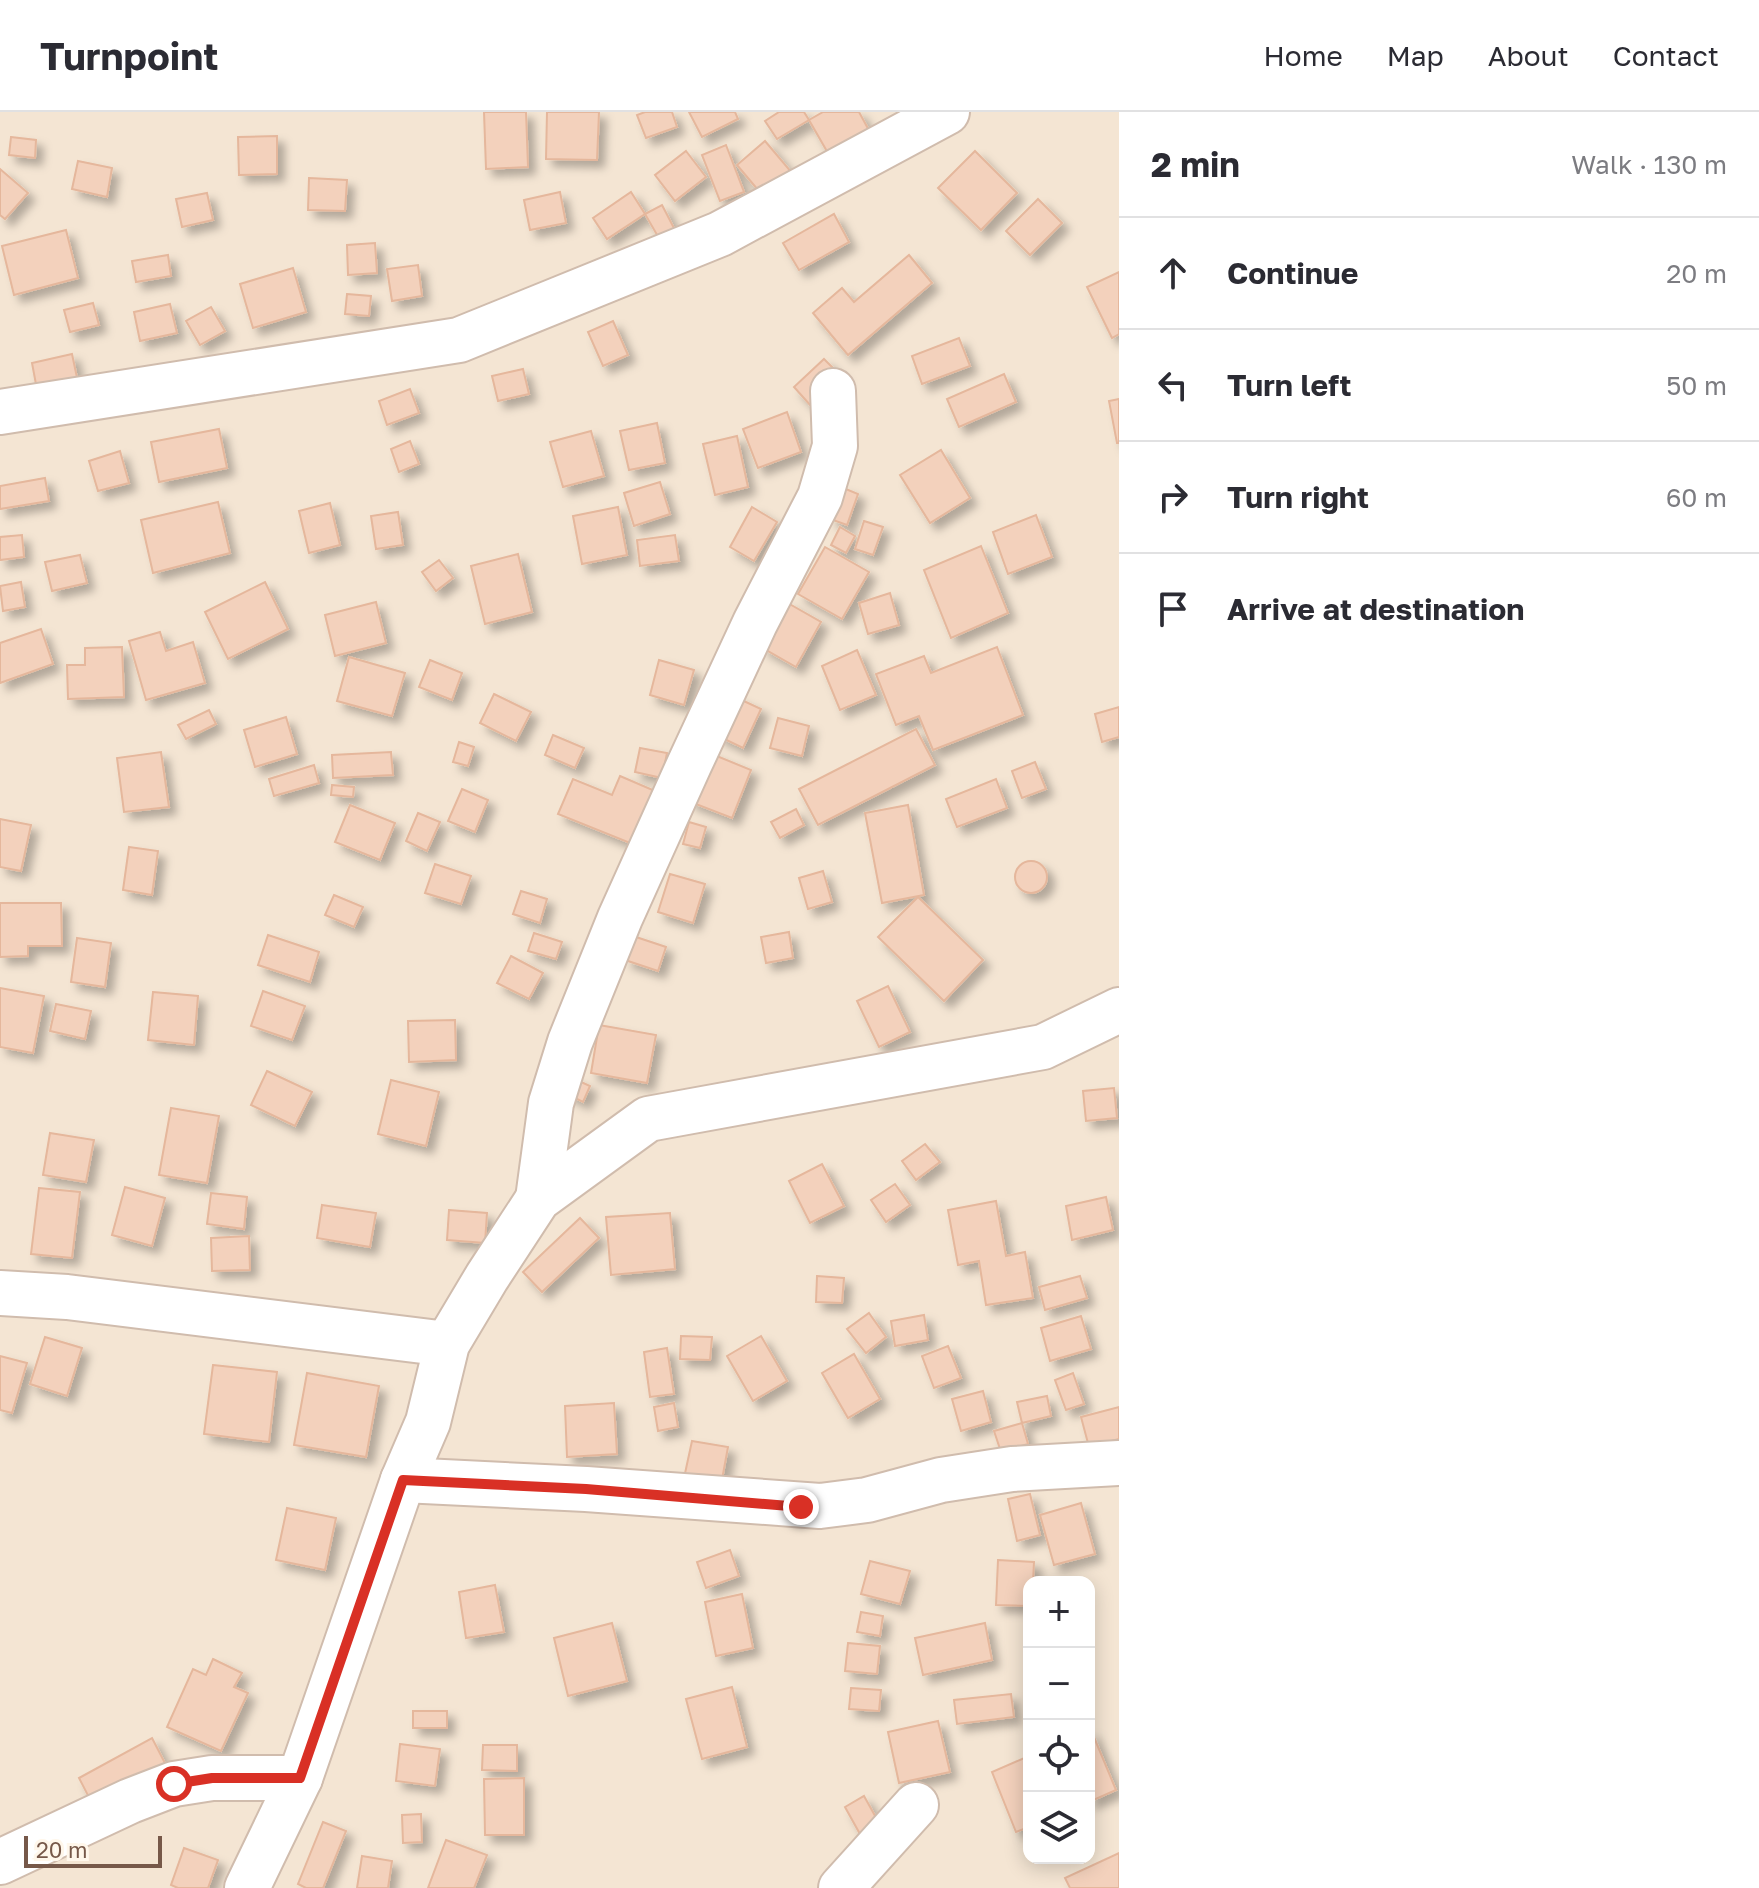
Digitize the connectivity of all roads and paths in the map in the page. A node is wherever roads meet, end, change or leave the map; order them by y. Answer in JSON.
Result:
{"nodes":[{"id":1,"x":947,"y":112,"type":"edge"},
{"id":2,"x":833,"y":391,"type":"dead end"},
{"id":3,"x":0,"y":412,"type":"edge"},
{"id":4,"x":1119,"y":1010,"type":"edge"},
{"id":5,"x":538,"y":1199,"type":"junction"},
{"id":6,"x":0,"y":1293,"type":"edge"},
{"id":7,"x":447,"y":1344,"type":"junction"},
{"id":8,"x":1119,"y":1463,"type":"edge"},
{"id":9,"x":403,"y":1480,"type":"junction"},
{"id":10,"x":300,"y":1778,"type":"junction"},
{"id":11,"x":916,"y":1805,"type":"dead end"},
{"id":12,"x":0,"y":1862,"type":"edge"},
{"id":13,"x":247,"y":1888,"type":"edge"},
{"id":14,"x":841,"y":1888,"type":"edge"}],
"edges":[{"from":1,"to":3,"type":"street"},
{"from":2,"to":5,"type":"street"},
{"from":4,"to":5,"type":"street"},
{"from":5,"to":7,"type":"street"},
{"from":6,"to":7,"type":"street"},
{"from":7,"to":9,"type":"street"},
{"from":8,"to":9,"type":"street"},
{"from":9,"to":10,"type":"street"},
{"from":10,"to":12,"type":"street"},
{"from":10,"to":13,"type":"street"},
{"from":11,"to":14,"type":"street"}]}
